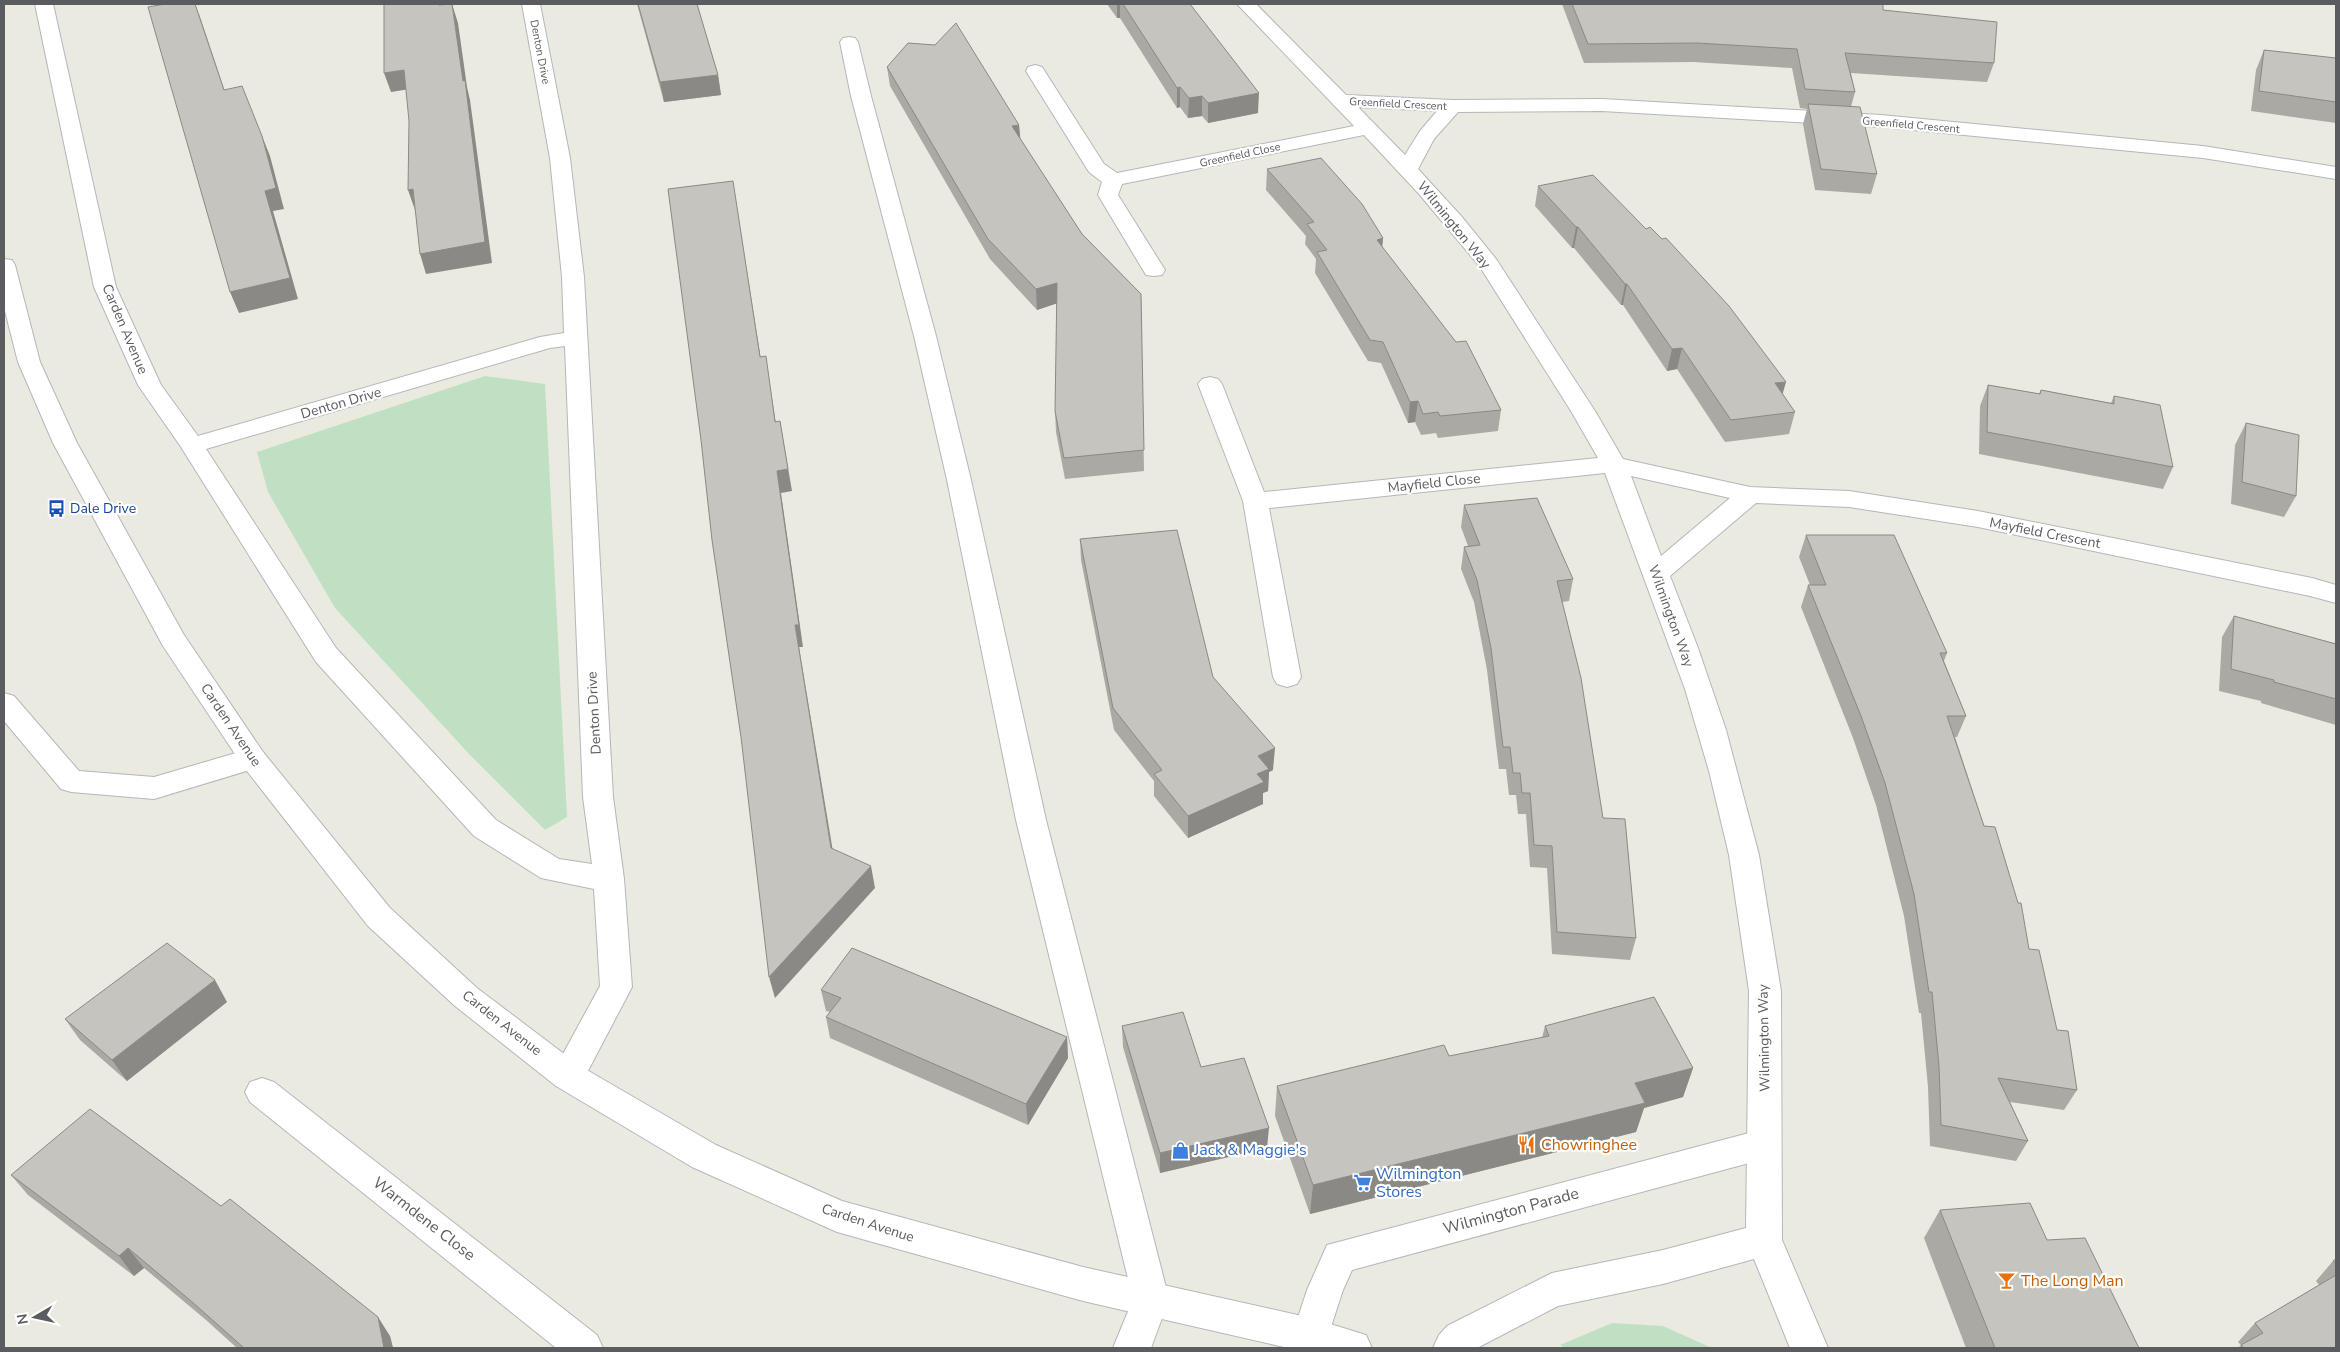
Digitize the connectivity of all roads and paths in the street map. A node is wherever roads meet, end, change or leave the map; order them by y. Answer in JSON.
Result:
{"nodes":[{"id":1,"x":44,"y":4,"type":"edge"},
{"id":2,"x":531,"y":4,"type":"edge"},
{"id":3,"x":1246,"y":4,"type":"edge"},
{"id":4,"x":849,"y":42,"type":"dead end"},
{"id":5,"x":1035,"y":72,"type":"dead end"},
{"id":6,"x":1343,"y":101,"type":"junction"},
{"id":7,"x":1453,"y":106,"type":"junction"},
{"id":8,"x":1367,"y":129,"type":"junction"},
{"id":9,"x":1408,"y":169,"type":"junction"},
{"id":10,"x":2336,"y":173,"type":"edge"},
{"id":11,"x":1113,"y":180,"type":"junction"},
{"id":12,"x":4,"y":265,"type":"edge"},
{"id":13,"x":1154,"y":270,"type":"dead end"},
{"id":14,"x":576,"y":338,"type":"junction"},
{"id":15,"x":1210,"y":384,"type":"dead end"},
{"id":16,"x":192,"y":445,"type":"junction"},
{"id":17,"x":1614,"y":464,"type":"junction"},
{"id":18,"x":1750,"y":495,"type":"junction"},
{"id":19,"x":1255,"y":501,"type":"junction"},
{"id":20,"x":1656,"y":574,"type":"junction"},
{"id":21,"x":2336,"y":594,"type":"edge"},
{"id":22,"x":1287,"y":677,"type":"dead end"},
{"id":23,"x":4,"y":703,"type":"edge"},
{"id":24,"x":253,"y":759,"type":"junction"},
{"id":25,"x":609,"y":879,"type":"junction"},
{"id":26,"x":568,"y":1076,"type":"junction"},
{"id":27,"x":262,"y":1092,"type":"dead end"},
{"id":28,"x":1764,"y":1144,"type":"junction"},
{"id":29,"x":1764,"y":1240,"type":"junction"},
{"id":30,"x":1151,"y":1299,"type":"junction"},
{"id":31,"x":1311,"y":1336,"type":"junction"},
{"id":32,"x":584,"y":1348,"type":"edge"},
{"id":33,"x":1132,"y":1348,"type":"edge"},
{"id":34,"x":1353,"y":1348,"type":"edge"},
{"id":35,"x":1452,"y":1348,"type":"edge"},
{"id":36,"x":1809,"y":1348,"type":"edge"}],
"edges":[{"from":1,"to":16,"type":"street","name":"Carden Avenue"},
{"from":2,"to":14,"type":"street","name":"Denton Drive"},
{"from":3,"to":6,"type":"street","name":"Wilmington Way"},
{"from":4,"to":30,"type":"street"},
{"from":5,"to":11,"type":"street"},
{"from":6,"to":7,"type":"street","name":"Greenfield Crescent"},
{"from":6,"to":8,"type":"street","name":"Wilmington Way"},
{"from":7,"to":9,"type":"street","name":"Greenfield Crescent"},
{"from":7,"to":10,"type":"street","name":"Greenfield Crescent"},
{"from":8,"to":9,"type":"street","name":"Wilmington Way"},
{"from":8,"to":11,"type":"street","name":"Greenfield Close"},
{"from":9,"to":17,"type":"street","name":"Wilmington Way"},
{"from":11,"to":13,"type":"street"},
{"from":12,"to":24,"type":"street","name":"Carden Avenue"},
{"from":14,"to":16,"type":"street","name":"Denton Drive"},
{"from":14,"to":25,"type":"street","name":"Denton Drive"},
{"from":15,"to":19,"type":"street"},
{"from":16,"to":25,"type":"street","name":"Carden Avenue"},
{"from":17,"to":18,"type":"street","name":"Mayfield Crescent"},
{"from":17,"to":19,"type":"street","name":"Mayfield Close"},
{"from":17,"to":20,"type":"street","name":"Wilmington Way"},
{"from":18,"to":20,"type":"street"},
{"from":18,"to":21,"type":"street","name":"Mayfield Crescent"},
{"from":19,"to":22,"type":"street"},
{"from":20,"to":28,"type":"street","name":"Wilmington Way"},
{"from":23,"to":24,"type":"street"},
{"from":24,"to":26,"type":"street","name":"Carden Avenue"},
{"from":25,"to":26,"type":"street","name":"Denton Drive"},
{"from":26,"to":30,"type":"street","name":"Carden Avenue"},
{"from":27,"to":32,"type":"street","name":"Warmdene Close"},
{"from":28,"to":29,"type":"street","name":"Wilmington Way"},
{"from":28,"to":31,"type":"street","name":"Wilmington Parade"},
{"from":29,"to":35,"type":"street"},
{"from":29,"to":36,"type":"street","name":"Wilmington Way"},
{"from":30,"to":31,"type":"street","name":"Carden Avenue"},
{"from":30,"to":33,"type":"street"},
{"from":31,"to":34,"type":"street","name":"Carden Avenue"}]}
